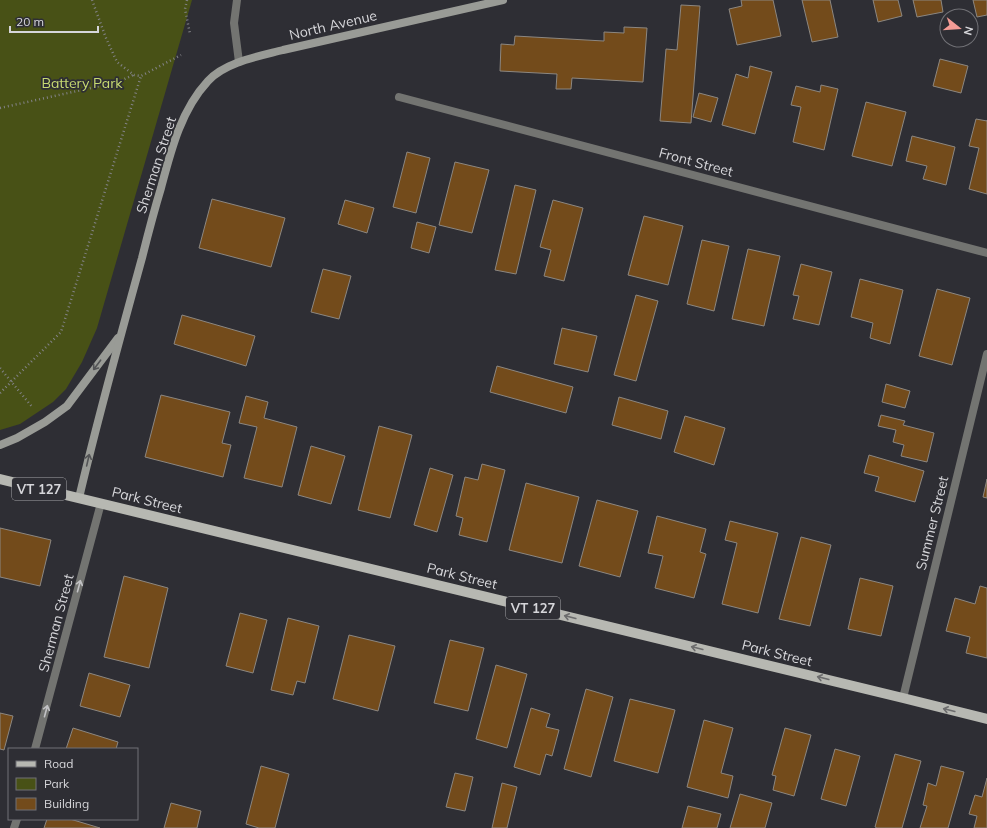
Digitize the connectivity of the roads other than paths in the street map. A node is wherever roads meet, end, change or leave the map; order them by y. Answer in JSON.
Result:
{"nodes":[{"id":1,"x":237,"y":0,"type":"edge"},
{"id":2,"x":503,"y":0,"type":"edge"},
{"id":3,"x":239,"y":62,"type":"junction"},
{"id":4,"x":399,"y":97,"type":"dead end"},
{"id":5,"x":987,"y":253,"type":"edge"},
{"id":6,"x":121,"y":334,"type":"junction"},
{"id":7,"x":987,"y":354,"type":"edge"},
{"id":8,"x":0,"y":444,"type":"edge"},
{"id":9,"x":0,"y":479,"type":"edge"},
{"id":10,"x":79,"y":498,"type":"junction"},
{"id":11,"x":101,"y":503,"type":"junction"},
{"id":12,"x":902,"y":698,"type":"junction"},
{"id":13,"x":987,"y":719,"type":"edge"},
{"id":14,"x":35,"y":748,"type":"edge"}],
"edges":[{"from":1,"to":3,"type":"street"},
{"from":2,"to":3,"type":"main road","name":"North Avenue"},
{"from":3,"to":6,"type":"main road","name":"Sherman Street"},
{"from":4,"to":5,"type":"street","name":"Front Street"},
{"from":6,"to":8,"type":"main road","name":"Sherman Street","one_way":true},
{"from":10,"to":6,"type":"main road","name":"Sherman Street","one_way":true},
{"from":7,"to":12,"type":"street","name":"Summer Street"},
{"from":9,"to":10,"type":"main road","name":"Park Street","number":"VT 127"},
{"from":10,"to":11,"type":"main road","name":"Park Street","number":"VT 127"},
{"from":12,"to":11,"type":"main road","name":"Park Street","number":"VT 127","one_way":true},
{"from":14,"to":11,"type":"street","name":"Sherman Street","one_way":true},
{"from":13,"to":12,"type":"main road","name":"Park Street","number":"VT 127","one_way":true}]}
